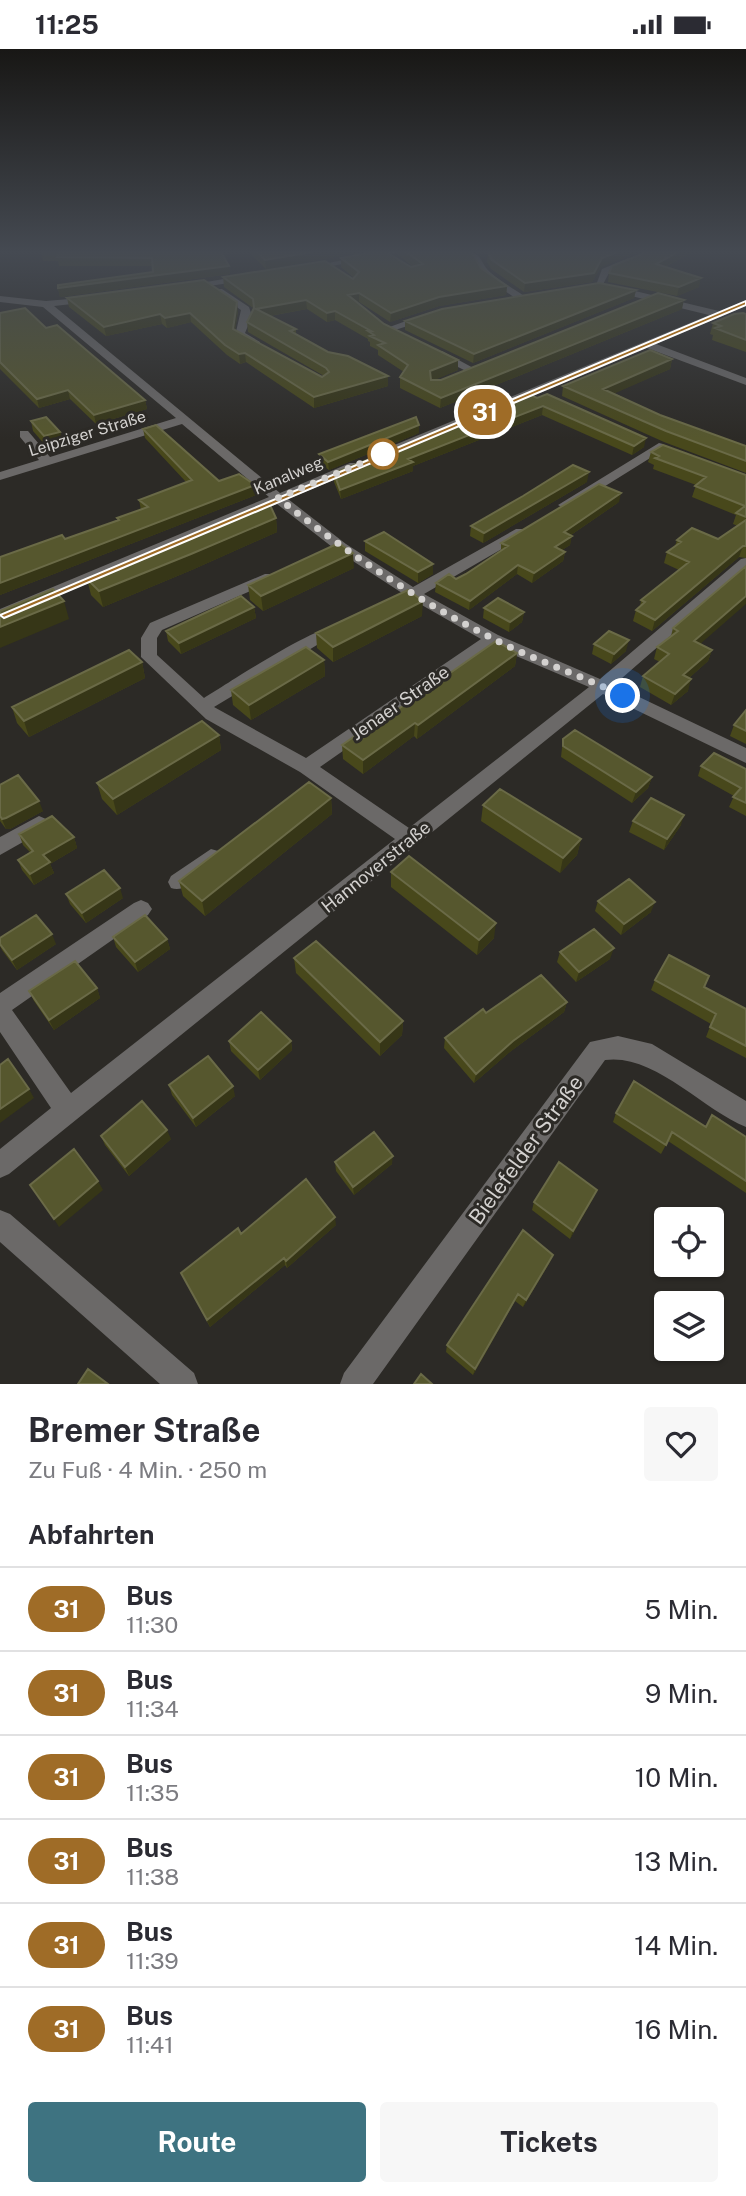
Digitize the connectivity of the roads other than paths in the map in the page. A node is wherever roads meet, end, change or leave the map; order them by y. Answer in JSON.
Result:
{"nodes":[{"id":1,"x":58,"y":314,"type":"edge"},
{"id":2,"x":247,"y":314,"type":"edge"},
{"id":3,"x":432,"y":314,"type":"edge"},
{"id":4,"x":719,"y":314,"type":"edge"},
{"id":5,"x":378,"y":322,"type":"edge"},
{"id":6,"x":389,"y":329,"type":"junction"},
{"id":7,"x":401,"y":335,"type":"edge"},
{"id":8,"x":645,"y":344,"type":"junction"},
{"id":9,"x":425,"y":347,"type":"edge"},
{"id":10,"x":265,"y":349,"type":"edge"},
{"id":11,"x":484,"y":366,"type":"edge"},
{"id":12,"x":472,"y":370,"type":"junction"},
{"id":13,"x":460,"y":376,"type":"edge"},
{"id":14,"x":746,"y":382,"type":"edge"},
{"id":15,"x":536,"y":391,"type":"junction"},
{"id":16,"x":552,"y":398,"type":"edge"},
{"id":17,"x":183,"y":420,"type":"junction"},
{"id":18,"x":24,"y":434,"type":"dead end"},
{"id":19,"x":659,"y":447,"type":"edge"},
{"id":20,"x":48,"y":462,"type":"junction"},
{"id":21,"x":0,"y":476,"type":"edge"},
{"id":22,"x":278,"y":498,"type":"junction"},
{"id":23,"x":556,"y":510,"type":"edge"},
{"id":24,"x":533,"y":525,"type":"edge"},
{"id":25,"x":746,"y":562,"type":"edge"},
{"id":26,"x":290,"y":569,"type":"edge"},
{"id":27,"x":413,"y":594,"type":"junction"},
{"id":28,"x":390,"y":605,"type":"edge"},
{"id":29,"x":0,"y":615,"type":"edge"},
{"id":30,"x":356,"y":620,"type":"edge"},
{"id":31,"x":492,"y":639,"type":"junction"},
{"id":32,"x":148,"y":641,"type":"junction"},
{"id":33,"x":130,"y":653,"type":"edge"},
{"id":34,"x":602,"y":685,"type":"junction"},
{"id":35,"x":205,"y":715,"type":"junction"},
{"id":36,"x":746,"y":756,"type":"edge"},
{"id":37,"x":313,"y":771,"type":"junction"},
{"id":38,"x":298,"y":792,"type":"edge"},
{"id":39,"x":50,"y":818,"type":"edge"},
{"id":40,"x":411,"y":840,"type":"junction"},
{"id":41,"x":0,"y":847,"type":"edge"},
{"id":42,"x":222,"y":849,"type":"edge"},
{"id":43,"x":178,"y":882,"type":"edge"},
{"id":44,"x":141,"y":909,"type":"dead end"},
{"id":45,"x":0,"y":1006,"type":"edge"},
{"id":46,"x":0,"y":1013,"type":"edge"},
{"id":47,"x":68,"y":1111,"type":"junction"},
{"id":48,"x":746,"y":1115,"type":"edge"},
{"id":49,"x":0,"y":1165,"type":"edge"},
{"id":50,"x":0,"y":1224,"type":"edge"},
{"id":51,"x":183,"y":1384,"type":"edge"},
{"id":52,"x":355,"y":1384,"type":"edge"}],
"edges":[{"from":1,"to":17,"type":"street"},
{"from":2,"to":10,"type":"street"},
{"from":3,"to":6,"type":"street"},
{"from":4,"to":8,"type":"street","name":"Kanalweg"},
{"from":5,"to":6,"type":"street"},
{"from":6,"to":7,"type":"street"},
{"from":8,"to":14,"type":"street"},
{"from":8,"to":15,"type":"street","name":"Kanalweg"},
{"from":9,"to":12,"type":"street"},
{"from":11,"to":12,"type":"street"},
{"from":12,"to":13,"type":"street"},
{"from":15,"to":16,"type":"street"},
{"from":15,"to":22,"type":"street","name":"Kanalweg"},
{"from":17,"to":20,"type":"street","name":"Leipziger Straße"},
{"from":17,"to":22,"type":"street"},
{"from":18,"to":20,"type":"street"},
{"from":19,"to":23,"type":"street"},
{"from":20,"to":21,"type":"street","name":"Leipziger Straße"},
{"from":22,"to":27,"type":"street"},
{"from":22,"to":29,"type":"street","name":"Kanalweg"},
{"from":24,"to":27,"type":"street"},
{"from":25,"to":34,"type":"street","name":"Hannoverstraße"},
{"from":26,"to":32,"type":"street"},
{"from":27,"to":28,"type":"street"},
{"from":27,"to":31,"type":"street"},
{"from":30,"to":35,"type":"street"},
{"from":31,"to":34,"type":"street"},
{"from":31,"to":37,"type":"street","name":"Jenaer Straße"},
{"from":32,"to":33,"type":"street"},
{"from":32,"to":35,"type":"street"},
{"from":34,"to":36,"type":"street"},
{"from":34,"to":40,"type":"street","name":"Hannoverstraße"},
{"from":35,"to":37,"type":"street"},
{"from":37,"to":38,"type":"street","name":"Jenaer Straße"},
{"from":37,"to":40,"type":"street"},
{"from":39,"to":41,"type":"street"},
{"from":40,"to":47,"type":"street","name":"Hannoverstraße"},
{"from":42,"to":43,"type":"street"},
{"from":44,"to":45,"type":"street"},
{"from":46,"to":47,"type":"street"},
{"from":47,"to":49,"type":"street","name":"Hannoverstraße"},
{"from":48,"to":52,"type":"street","name":"Bielefelder Straße"},
{"from":50,"to":51,"type":"street"}]}
